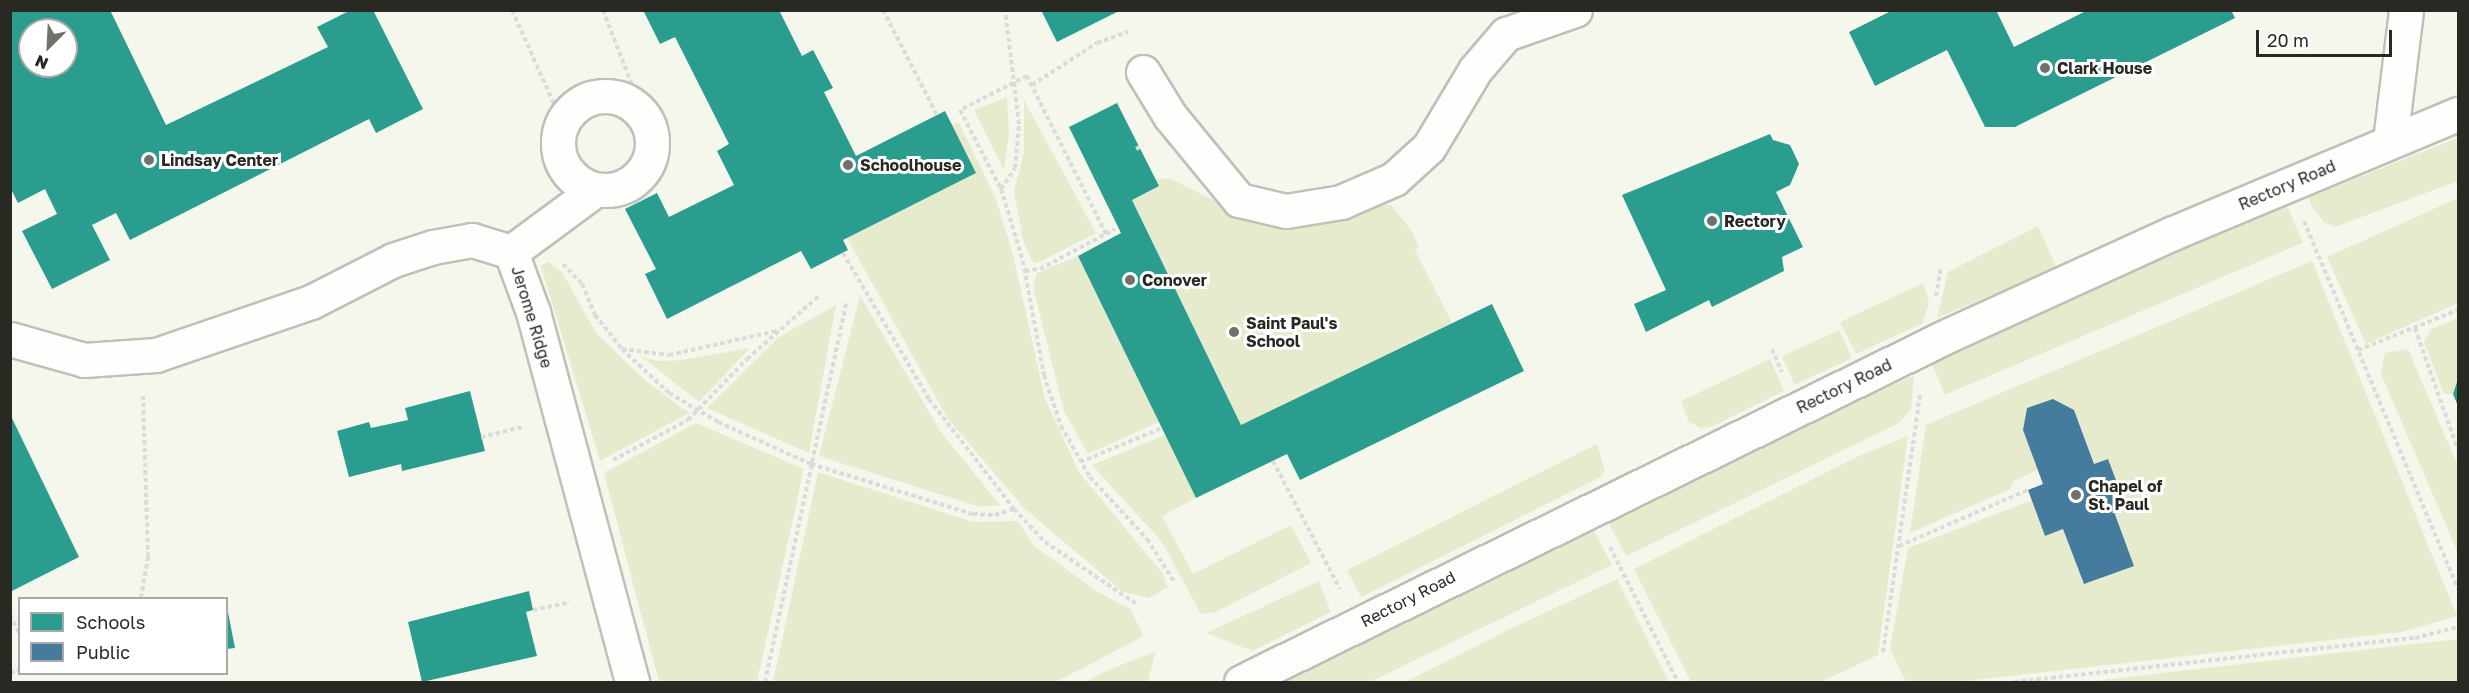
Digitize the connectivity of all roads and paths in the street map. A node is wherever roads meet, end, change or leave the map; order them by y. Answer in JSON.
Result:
{"nodes":[{"id":1,"x":512,"y":10,"type":"edge"},
{"id":2,"x":603,"y":10,"type":"edge"},
{"id":3,"x":883,"y":10,"type":"edge"},
{"id":4,"x":1005,"y":10,"type":"edge"},
{"id":5,"x":1575,"y":10,"type":"edge"},
{"id":6,"x":2406,"y":10,"type":"edge"},
{"id":7,"x":1143,"y":72,"type":"dead end"},
{"id":8,"x":1016,"y":81,"type":"junction"},
{"id":9,"x":2458,"y":114,"type":"edge"},
{"id":10,"x":937,"y":115,"type":"dead end"},
{"id":11,"x":644,"y":116,"type":"junction"},
{"id":12,"x":562,"y":122,"type":"junction"},
{"id":13,"x":2390,"y":141,"type":"junction"},
{"id":14,"x":2286,"y":185,"type":"junction"},
{"id":15,"x":1001,"y":189,"type":"junction"},
{"id":16,"x":595,"y":190,"type":"junction"},
{"id":17,"x":1115,"y":229,"type":"dead end"},
{"id":18,"x":1106,"y":234,"type":"junction"},
{"id":19,"x":524,"y":243,"type":"junction"},
{"id":20,"x":843,"y":253,"type":"dead end"},
{"id":21,"x":1941,"y":267,"type":"dead end"},
{"id":22,"x":1025,"y":271,"type":"junction"},
{"id":23,"x":820,"y":295,"type":"dead end"},
{"id":24,"x":847,"y":300,"type":"dead end"},
{"id":25,"x":2458,"y":310,"type":"edge"},
{"id":26,"x":2415,"y":328,"type":"junction"},
{"id":27,"x":780,"y":330,"type":"junction"},
{"id":28,"x":10,"y":339,"type":"edge"},
{"id":29,"x":1926,"y":347,"type":"junction"},
{"id":30,"x":622,"y":349,"type":"junction"},
{"id":31,"x":2358,"y":350,"type":"junction"},
{"id":32,"x":140,"y":356,"type":"junction"},
{"id":33,"x":698,"y":410,"type":"junction"},
{"id":34,"x":1162,"y":428,"type":"dead end"},
{"id":35,"x":2458,"y":450,"type":"edge"},
{"id":36,"x":1273,"y":461,"type":"dead end"},
{"id":37,"x":1080,"y":462,"type":"junction"},
{"id":38,"x":811,"y":464,"type":"junction"},
{"id":39,"x":577,"y":477,"type":"junction"},
{"id":40,"x":2028,"y":490,"type":"dead end"},
{"id":41,"x":1592,"y":508,"type":"junction"},
{"id":42,"x":1014,"y":509,"type":"junction"},
{"id":43,"x":1898,"y":546,"type":"junction"},
{"id":44,"x":1174,"y":583,"type":"dead end"},
{"id":45,"x":2458,"y":589,"type":"edge"},
{"id":46,"x":141,"y":597,"type":"edge"},
{"id":47,"x":1138,"y":605,"type":"dead end"},
{"id":48,"x":10,"y":615,"type":"edge"},
{"id":49,"x":1358,"y":624,"type":"junction"},
{"id":50,"x":2458,"y":627,"type":"edge"},
{"id":51,"x":18,"y":631,"type":"edge"},
{"id":52,"x":1883,"y":652,"type":"dead end"},
{"id":53,"x":632,"y":682,"type":"edge"},
{"id":54,"x":765,"y":682,"type":"edge"},
{"id":55,"x":1241,"y":682,"type":"edge"},
{"id":56,"x":1678,"y":682,"type":"edge"},
{"id":57,"x":2014,"y":682,"type":"edge"}],
"edges":[{"from":1,"to":12,"type":"path"},
{"from":2,"to":11,"type":"path"},
{"from":3,"to":10,"type":"path"},
{"from":4,"to":8,"type":"path"},
{"from":5,"to":7,"type":"street"},
{"from":6,"to":13,"type":"street"},
{"from":8,"to":15,"type":"path"},
{"from":8,"to":15,"type":"path"},
{"from":8,"to":18,"type":"path"},
{"from":9,"to":13,"type":"street","name":"Rectory Road"},
{"from":11,"to":12,"type":"street"},
{"from":11,"to":16,"type":"street"},
{"from":12,"to":16,"type":"street"},
{"from":13,"to":14,"type":"street","name":"Rectory Road"},
{"from":14,"to":29,"type":"street","name":"Rectory Road"},
{"from":14,"to":31,"type":"path"},
{"from":15,"to":22,"type":"path"},
{"from":16,"to":19,"type":"street"},
{"from":17,"to":18,"type":"path"},
{"from":18,"to":22,"type":"path"},
{"from":19,"to":30,"type":"path"},
{"from":19,"to":32,"type":"street","name":"Jerome Ridge"},
{"from":19,"to":39,"type":"street","name":"Jerome Ridge"},
{"from":20,"to":42,"type":"path"},
{"from":21,"to":29,"type":"path"},
{"from":22,"to":37,"type":"path"},
{"from":23,"to":27,"type":"path"},
{"from":24,"to":38,"type":"path"},
{"from":25,"to":26,"type":"path"},
{"from":26,"to":31,"type":"path"},
{"from":26,"to":35,"type":"path"},
{"from":27,"to":30,"type":"path"},
{"from":27,"to":33,"type":"path"},
{"from":28,"to":32,"type":"street","name":"Jerome Ridge"},
{"from":29,"to":41,"type":"street","name":"Rectory Road"},
{"from":29,"to":43,"type":"path"},
{"from":30,"to":33,"type":"path"},
{"from":31,"to":45,"type":"path"},
{"from":32,"to":46,"type":"path"},
{"from":33,"to":38,"type":"path"},
{"from":33,"to":39,"type":"path"},
{"from":34,"to":37,"type":"path"},
{"from":36,"to":49,"type":"path"},
{"from":37,"to":44,"type":"path"},
{"from":38,"to":42,"type":"path"},
{"from":38,"to":54,"type":"path"},
{"from":39,"to":53,"type":"street","name":"Jerome Ridge"},
{"from":40,"to":43,"type":"path"},
{"from":41,"to":49,"type":"street","name":"Rectory Road"},
{"from":41,"to":56,"type":"path"},
{"from":42,"to":47,"type":"path"},
{"from":43,"to":52,"type":"path"},
{"from":48,"to":51,"type":"path"},
{"from":49,"to":55,"type":"street","name":"Rectory Road"},
{"from":50,"to":57,"type":"path"}]}
